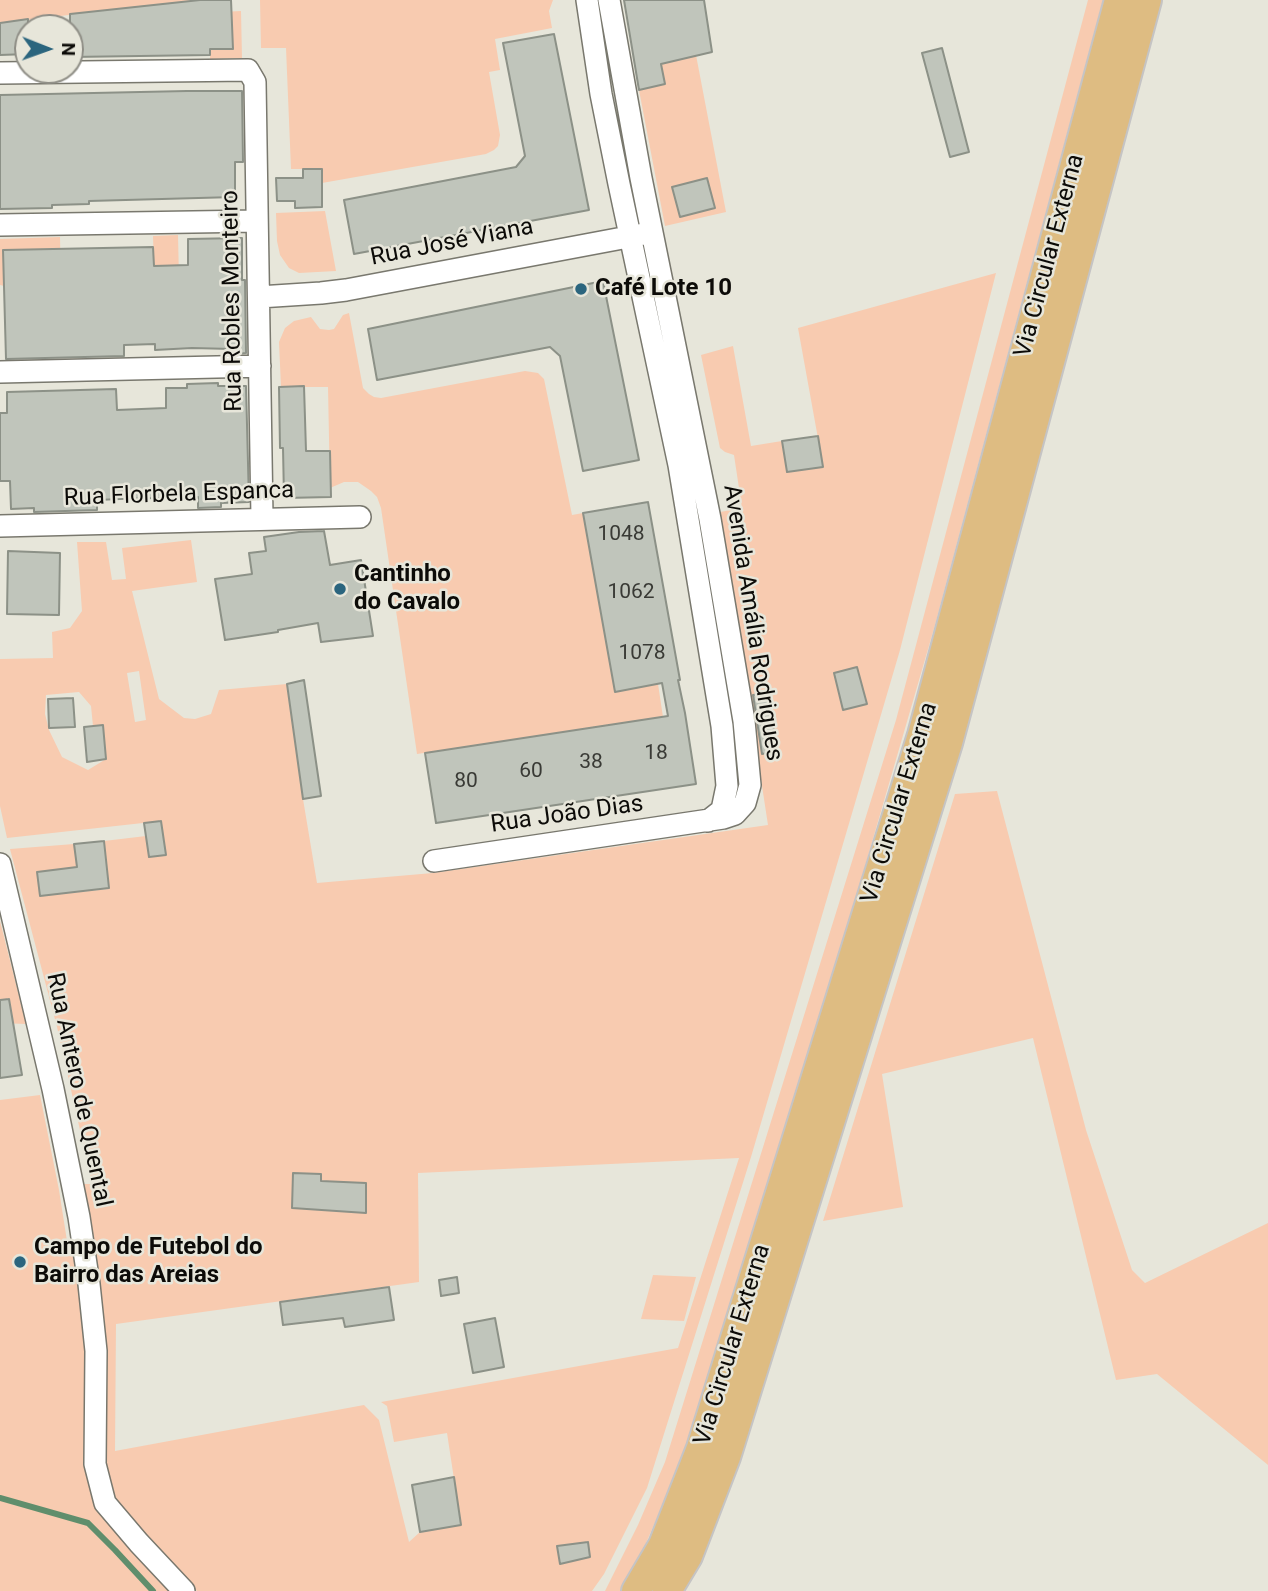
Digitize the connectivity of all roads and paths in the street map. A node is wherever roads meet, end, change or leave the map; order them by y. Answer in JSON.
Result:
{"nodes":[{"id":1,"x":587,"y":0,"type":"edge"},
{"id":2,"x":609,"y":0,"type":"edge"},
{"id":3,"x":1119,"y":0,"type":"edge"},
{"id":4,"x":1147,"y":0,"type":"edge"},
{"id":5,"x":0,"y":73,"type":"edge"},
{"id":6,"x":257,"y":221,"type":"junction"},
{"id":7,"x":0,"y":225,"type":"edge"},
{"id":8,"x":653,"y":233,"type":"junction"},
{"id":9,"x":629,"y":237,"type":"junction"},
{"id":10,"x":260,"y":297,"type":"junction"},
{"id":11,"x":260,"y":366,"type":"junction"},
{"id":12,"x":0,"y":372,"type":"edge"},
{"id":13,"x":689,"y":463,"type":"junction"},
{"id":14,"x":360,"y":517,"type":"dead end"},
{"id":15,"x":262,"y":518,"type":"junction"},
{"id":16,"x":0,"y":526,"type":"edge"},
{"id":17,"x":708,"y":821,"type":"joint"},
{"id":18,"x":433,"y":861,"type":"dead end"},
{"id":19,"x":0,"y":864,"type":"edge"},
{"id":20,"x":184,"y":1591,"type":"edge"},
{"id":21,"x":636,"y":1591,"type":"edge"},
{"id":22,"x":667,"y":1591,"type":"edge"}],
"edges":[{"from":1,"to":9,"type":"street","name":"Avenida Amália Rodrigues"},
{"from":2,"to":8,"type":"street","name":"Avenida Amália Rodrigues"},
{"from":3,"to":21,"type":"main road","name":"Via Circular Externa"},
{"from":4,"to":22,"type":"main road","name":"Via Circular Externa"},
{"from":5,"to":6,"type":"street","name":"Rua Robles Monteiro"},
{"from":6,"to":7,"type":"street"},
{"from":6,"to":10,"type":"street","name":"Rua Robles Monteiro"},
{"from":8,"to":9,"type":"street","name":"Rua José Viana"},
{"from":8,"to":13,"type":"street","name":"Avenida Amália Rodrigues"},
{"from":9,"to":10,"type":"street","name":"Rua José Viana"},
{"from":9,"to":13,"type":"street","name":"Avenida Amália Rodrigues"},
{"from":10,"to":11,"type":"street","name":"Rua Robles Monteiro"},
{"from":11,"to":12,"type":"street"},
{"from":11,"to":15,"type":"street","name":"Rua Robles Monteiro"},
{"from":13,"to":17,"type":"street","name":"Avenida Amália Rodrigues"},
{"from":14,"to":15,"type":"street","name":"Rua Florbela Espanca"},
{"from":15,"to":16,"type":"street","name":"Rua Florbela Espanca"},
{"from":17,"to":18,"type":"street","name":"Rua João Dias"},
{"from":19,"to":20,"type":"street","name":"Rua Antero de Quental"}]}
